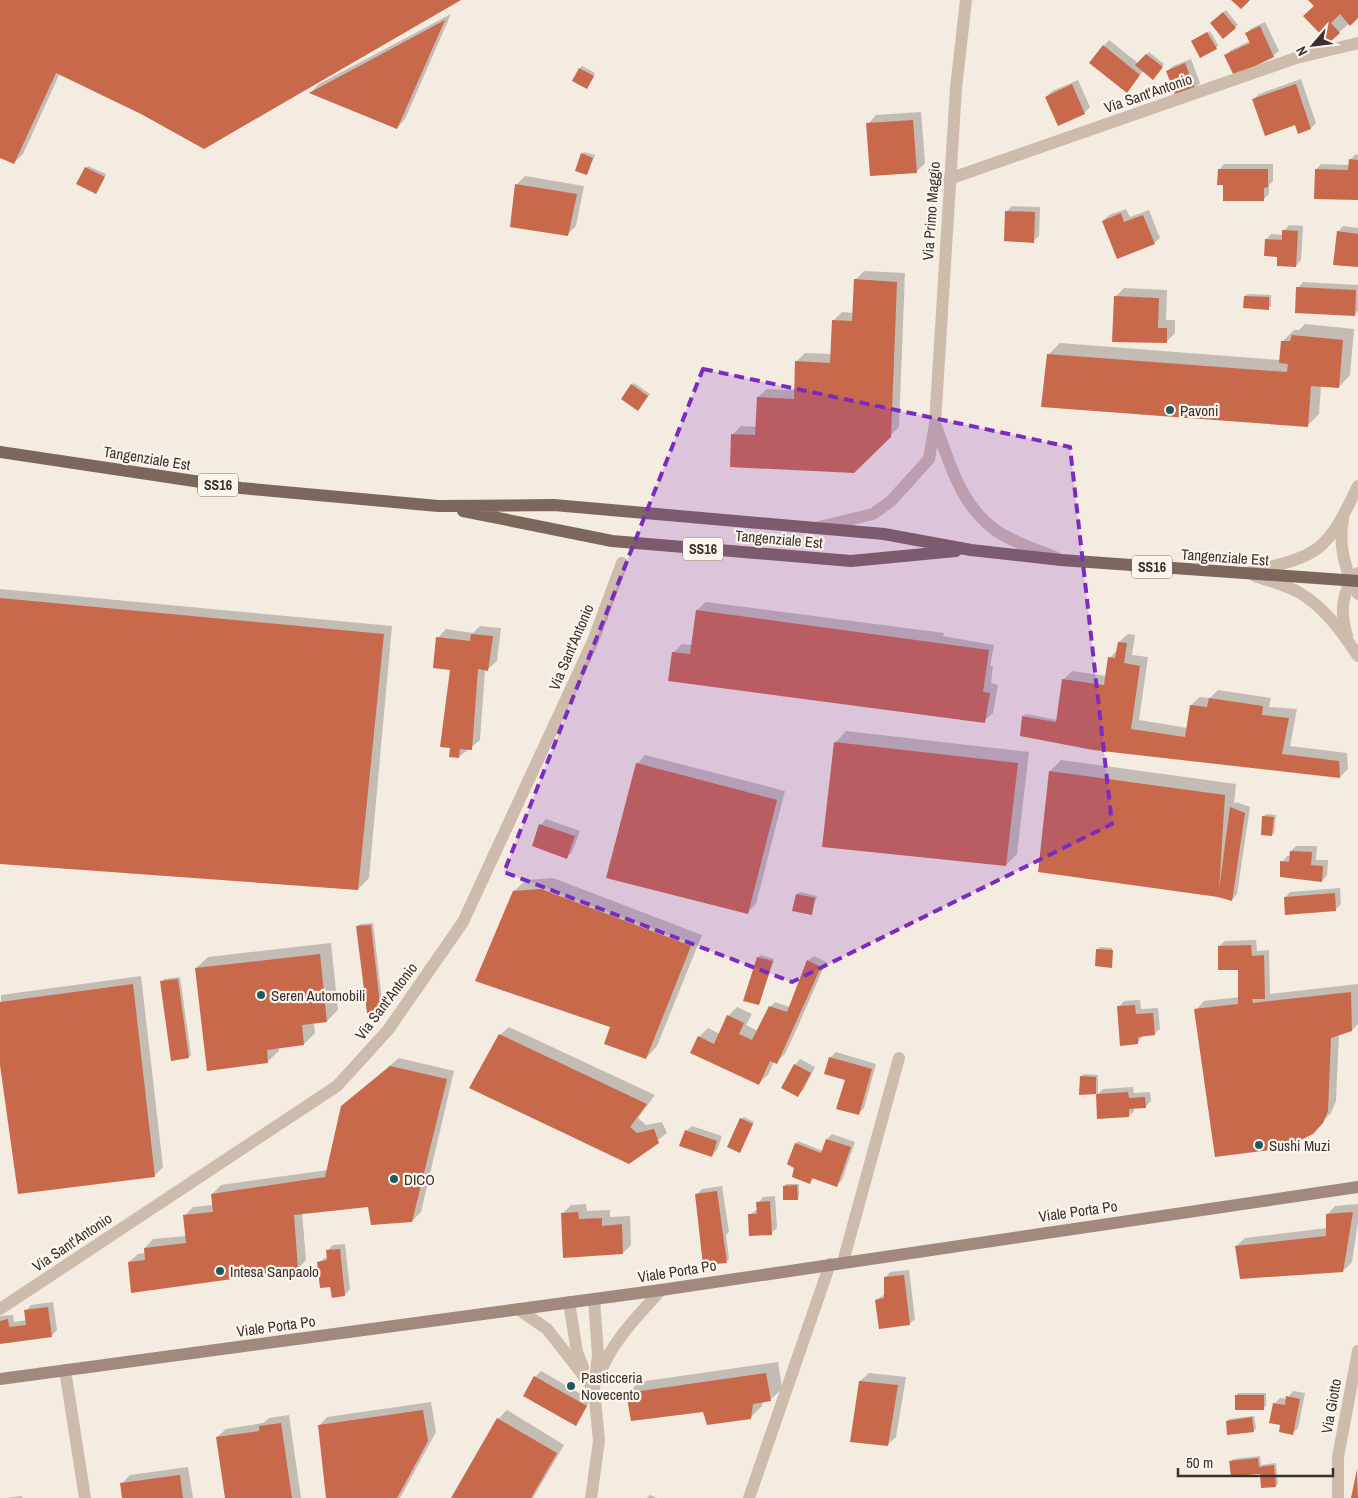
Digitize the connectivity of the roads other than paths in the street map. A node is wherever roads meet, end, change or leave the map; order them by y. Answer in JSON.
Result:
{"nodes":[{"id":1,"x":966,"y":0,"type":"edge"},
{"id":2,"x":1358,"y":43,"type":"edge"},
{"id":3,"x":949,"y":178,"type":"junction"},
{"id":4,"x":935,"y":424,"type":"junction"},
{"id":5,"x":0,"y":452,"type":"edge"},
{"id":6,"x":1358,"y":486,"type":"edge"},
{"id":7,"x":438,"y":506,"type":"junction"},
{"id":8,"x":1346,"y":509,"type":"junction"},
{"id":9,"x":816,"y":528,"type":"junction"},
{"id":10,"x":971,"y":550,"type":"junction"},
{"id":11,"x":1061,"y":560,"type":"junction"},
{"id":12,"x":622,"y":564,"type":"dead end"},
{"id":13,"x":1249,"y":575,"type":"junction"},
{"id":14,"x":1355,"y":578,"type":"edge"},
{"id":15,"x":1358,"y":594,"type":"edge"},
{"id":16,"x":1355,"y":651,"type":"edge"},
{"id":17,"x":899,"y":1058,"type":"dead end"},
{"id":18,"x":1358,"y":1187,"type":"edge"},
{"id":19,"x":843,"y":1262,"type":"junction"},
{"id":20,"x":830,"y":1264,"type":"junction"},
{"id":21,"x":661,"y":1290,"type":"junction"},
{"id":22,"x":594,"y":1299,"type":"junction"},
{"id":23,"x":569,"y":1302,"type":"junction"},
{"id":24,"x":0,"y":1309,"type":"edge"},
{"id":25,"x":518,"y":1309,"type":"junction"},
{"id":26,"x":1358,"y":1350,"type":"edge"},
{"id":27,"x":65,"y":1370,"type":"junction"},
{"id":28,"x":0,"y":1379,"type":"edge"},
{"id":29,"x":594,"y":1389,"type":"junction"},
{"id":30,"x":1354,"y":1399,"type":"edge"},
{"id":31,"x":85,"y":1498,"type":"edge"},
{"id":32,"x":591,"y":1498,"type":"edge"},
{"id":33,"x":749,"y":1498,"type":"edge"},
{"id":34,"x":1338,"y":1498,"type":"edge"}],
"edges":[{"from":1,"to":3,"type":"street","name":"Via Primo Maggio"},
{"from":2,"to":3,"type":"street","name":"Via Sant'Antonio"},
{"from":3,"to":4,"type":"street","name":"Via Primo Maggio"},
{"from":4,"to":9,"type":"street","name":"Via Primo Maggio"},
{"from":4,"to":11,"type":"street","name":"Via Primo Maggio"},
{"from":5,"to":7,"type":"main road","name":"Tangenziale Est","number":"SS16"},
{"from":6,"to":8,"type":"street"},
{"from":7,"to":9,"type":"main road","name":"Tangenziale Est","number":"SS16"},
{"from":7,"to":10,"type":"main road","name":"Tangenziale Est","number":"SS16"},
{"from":8,"to":13,"type":"street"},
{"from":8,"to":14,"type":"street"},
{"from":9,"to":10,"type":"main road","name":"Tangenziale Est","number":"SS16"},
{"from":10,"to":11,"type":"main road","name":"Tangenziale Est","number":"SS16"},
{"from":11,"to":13,"type":"main road","name":"Tangenziale Est","number":"SS16"},
{"from":12,"to":24,"type":"street","name":"Via Sant'Antonio"},
{"from":13,"to":14,"type":"main road","name":"Tangenziale Est","number":"SS16"},
{"from":13,"to":16,"type":"street"},
{"from":14,"to":15,"type":"street"},
{"from":14,"to":16,"type":"street"},
{"from":17,"to":19,"type":"street"},
{"from":18,"to":19,"type":"main road","name":"Viale Porta Po"},
{"from":19,"to":20,"type":"main road","name":"Viale Porta Po"},
{"from":20,"to":21,"type":"main road","name":"Viale Porta Po"},
{"from":20,"to":33,"type":"street"},
{"from":21,"to":22,"type":"main road","name":"Viale Porta Po"},
{"from":21,"to":29,"type":"street"},
{"from":22,"to":23,"type":"main road","name":"Viale Porta Po"},
{"from":22,"to":29,"type":"street"},
{"from":23,"to":25,"type":"main road","name":"Viale Porta Po"},
{"from":23,"to":29,"type":"street"},
{"from":25,"to":27,"type":"main road","name":"Viale Porta Po"},
{"from":25,"to":29,"type":"street"},
{"from":26,"to":30,"type":"street","name":"Via Giotto"},
{"from":27,"to":28,"type":"main road","name":"Viale Porta Po"},
{"from":27,"to":31,"type":"street"},
{"from":29,"to":32,"type":"street"},
{"from":30,"to":34,"type":"street","name":"Via Giotto"}]}
